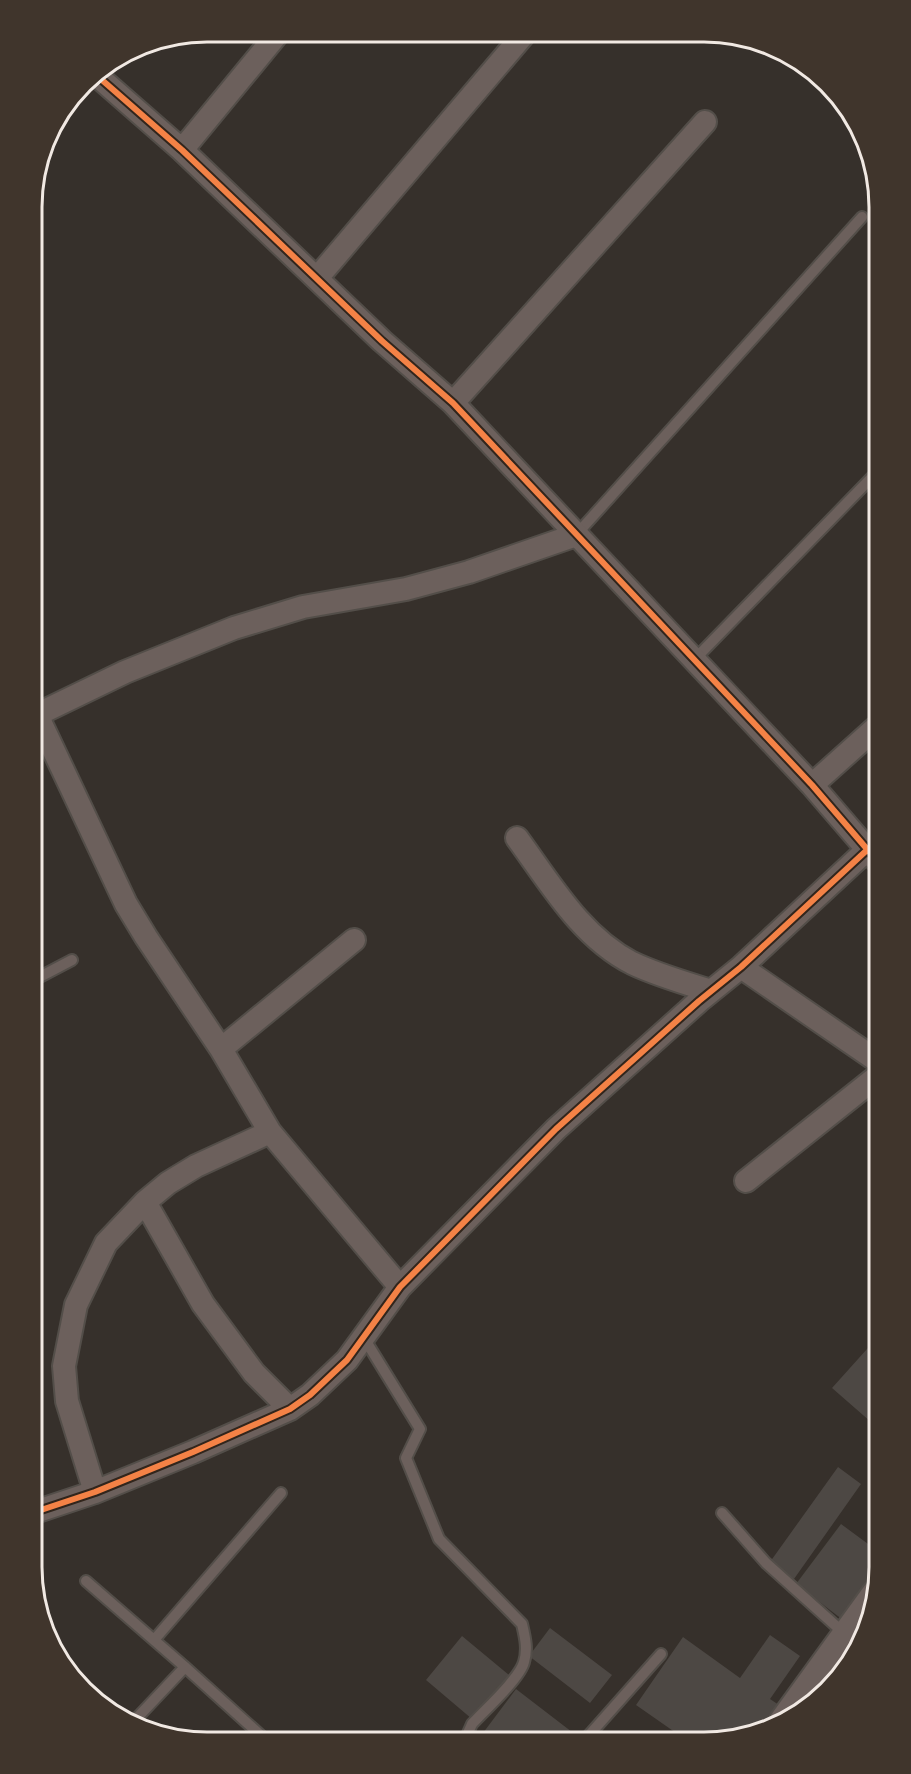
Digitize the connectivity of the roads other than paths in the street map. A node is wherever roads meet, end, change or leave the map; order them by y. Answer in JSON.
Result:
{"nodes":[{"id":1,"x":271,"y":42,"type":"edge"},
{"id":2,"x":517,"y":42,"type":"edge"},
{"id":3,"x":101,"y":80,"type":"edge"},
{"id":4,"x":705,"y":122,"type":"dead end"},
{"id":5,"x":182,"y":150,"type":"junction"},
{"id":6,"x":862,"y":217,"type":"dead end"},
{"id":7,"x":318,"y":277,"type":"junction"},
{"id":8,"x":453,"y":403,"type":"junction"},
{"id":9,"x":869,"y":480,"type":"edge"},
{"id":10,"x":576,"y":535,"type":"junction"},
{"id":11,"x":695,"y":659,"type":"junction"},
{"id":12,"x":42,"y":713,"type":"edge"},
{"id":13,"x":42,"y":730,"type":"edge"},
{"id":14,"x":869,"y":734,"type":"edge"},
{"id":15,"x":812,"y":785,"type":"junction"},
{"id":16,"x":517,"y":838,"type":"dead end"},
{"id":17,"x":869,"y":852,"type":"edge"},
{"id":18,"x":869,"y":860,"type":"edge"},
{"id":19,"x":354,"y":940,"type":"dead end"},
{"id":20,"x":72,"y":960,"type":"dead end"},
{"id":21,"x":741,"y":967,"type":"junction"},
{"id":22,"x":42,"y":976,"type":"edge"},
{"id":23,"x":711,"y":991,"type":"junction"},
{"id":24,"x":221,"y":1049,"type":"junction"},
{"id":25,"x":869,"y":1055,"type":"edge"},
{"id":26,"x":869,"y":1083,"type":"edge"},
{"id":27,"x":270,"y":1132,"type":"junction"},
{"id":28,"x":746,"y":1181,"type":"dead end"},
{"id":29,"x":145,"y":1202,"type":"junction"},
{"id":30,"x":400,"y":1287,"type":"junction"},
{"id":31,"x":364,"y":1338,"type":"junction"},
{"id":32,"x":290,"y":1409,"type":"junction"},
{"id":33,"x":95,"y":1492,"type":"junction"},
{"id":34,"x":282,"y":1493,"type":"dead end"},
{"id":35,"x":42,"y":1509,"type":"edge"},
{"id":36,"x":723,"y":1513,"type":"dead end"},
{"id":37,"x":86,"y":1581,"type":"dead end"},
{"id":38,"x":862,"y":1613,"type":"edge"},
{"id":39,"x":846,"y":1635,"type":"junction"},
{"id":40,"x":154,"y":1640,"type":"junction"},
{"id":41,"x":662,"y":1654,"type":"dead end"},
{"id":42,"x":185,"y":1667,"type":"junction"},
{"id":43,"x":828,"y":1675,"type":"edge"},
{"id":44,"x":813,"y":1690,"type":"edge"},
{"id":45,"x":138,"y":1716,"type":"edge"},
{"id":46,"x":257,"y":1732,"type":"edge"},
{"id":47,"x":468,"y":1732,"type":"edge"},
{"id":48,"x":592,"y":1732,"type":"edge"}],
"edges":[{"from":1,"to":5,"type":"street"},
{"from":2,"to":7,"type":"street"},
{"from":3,"to":5,"type":"street"},
{"from":4,"to":8,"type":"street"},
{"from":5,"to":7,"type":"street"},
{"from":6,"to":10,"type":"lane"},
{"from":7,"to":8,"type":"street"},
{"from":8,"to":10,"type":"street"},
{"from":9,"to":11,"type":"lane"},
{"from":10,"to":11,"type":"street"},
{"from":10,"to":12,"type":"street"},
{"from":11,"to":15,"type":"street"},
{"from":13,"to":24,"type":"street"},
{"from":14,"to":15,"type":"street"},
{"from":15,"to":17,"type":"street"},
{"from":16,"to":23,"type":"street"},
{"from":18,"to":21,"type":"street"},
{"from":19,"to":24,"type":"street"},
{"from":20,"to":22,"type":"lane"},
{"from":21,"to":23,"type":"street"},
{"from":21,"to":25,"type":"street"},
{"from":23,"to":30,"type":"street"},
{"from":24,"to":27,"type":"street"},
{"from":26,"to":28,"type":"street"},
{"from":27,"to":29,"type":"street"},
{"from":27,"to":30,"type":"street"},
{"from":29,"to":32,"type":"street"},
{"from":29,"to":33,"type":"street"},
{"from":30,"to":31,"type":"street"},
{"from":31,"to":32,"type":"street"},
{"from":31,"to":47,"type":"lane"},
{"from":32,"to":33,"type":"street"},
{"from":33,"to":35,"type":"street"},
{"from":34,"to":40,"type":"lane"},
{"from":36,"to":39,"type":"lane"},
{"from":37,"to":40,"type":"lane"},
{"from":38,"to":39,"type":"street"},
{"from":39,"to":43,"type":"street"},
{"from":40,"to":42,"type":"lane"},
{"from":41,"to":48,"type":"lane"},
{"from":42,"to":45,"type":"lane"},
{"from":42,"to":46,"type":"lane"},
{"from":43,"to":44,"type":"street"}]}
